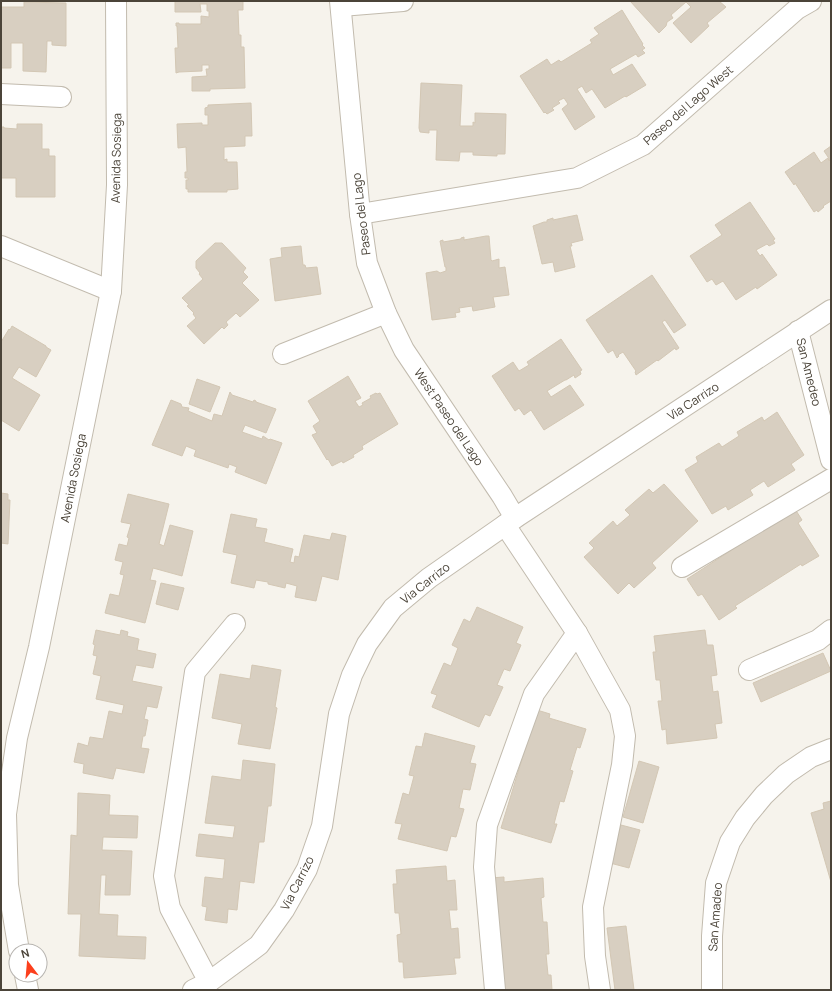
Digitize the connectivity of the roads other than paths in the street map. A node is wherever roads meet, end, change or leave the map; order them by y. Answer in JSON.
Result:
{"nodes":[{"id":1,"x":116,"y":1,"type":"edge"},
{"id":2,"x":403,"y":1,"type":"edge"},
{"id":3,"x":811,"y":1,"type":"edge"},
{"id":4,"x":341,"y":4,"type":"edge"},
{"id":5,"x":1,"y":94,"type":"edge"},
{"id":6,"x":61,"y":97,"type":"dead end"},
{"id":7,"x":360,"y":214,"type":"junction"},
{"id":8,"x":1,"y":246,"type":"edge"},
{"id":9,"x":111,"y":291,"type":"junction"},
{"id":10,"x":831,"y":310,"type":"edge"},
{"id":11,"x":386,"y":313,"type":"junction"},
{"id":12,"x":798,"y":331,"type":"junction"},
{"id":13,"x":283,"y":354,"type":"dead end"},
{"id":14,"x":831,"y":460,"type":"edge"},
{"id":15,"x":831,"y":479,"type":"edge"},
{"id":16,"x":510,"y":522,"type":"junction"},
{"id":17,"x":682,"y":567,"type":"dead end"},
{"id":18,"x":234,"y":624,"type":"dead end"},
{"id":19,"x":831,"y":630,"type":"edge"},
{"id":20,"x":577,"y":633,"type":"junction"},
{"id":21,"x":749,"y":670,"type":"dead end"},
{"id":22,"x":831,"y":749,"type":"edge"},
{"id":23,"x":18,"y":943,"type":"edge"},
{"id":24,"x":201,"y":986,"type":"edge"},
{"id":25,"x":495,"y":990,"type":"edge"},
{"id":26,"x":600,"y":990,"type":"edge"},
{"id":27,"x":712,"y":990,"type":"edge"}],
"edges":[{"from":1,"to":9,"type":"street","name":"Avenida Sosiega"},
{"from":2,"to":4,"type":"street"},
{"from":3,"to":7,"type":"street","name":"Paseo del Lago West"},
{"from":4,"to":7,"type":"street","name":"Paseo del Lago"},
{"from":5,"to":6,"type":"street"},
{"from":7,"to":11,"type":"street","name":"Paseo del Lago"},
{"from":8,"to":9,"type":"street"},
{"from":9,"to":23,"type":"street","name":"Avenida Sosiega"},
{"from":10,"to":12,"type":"street","name":"Via Carrizo"},
{"from":11,"to":13,"type":"street"},
{"from":11,"to":16,"type":"street","name":"West Paseo del Lago"},
{"from":12,"to":14,"type":"street","name":"San Amedeo"},
{"from":12,"to":16,"type":"street","name":"Via Carrizo"},
{"from":15,"to":17,"type":"street"},
{"from":16,"to":20,"type":"street","name":"West Paseo del Lago"},
{"from":16,"to":24,"type":"street","name":"Via Carrizo"},
{"from":18,"to":24,"type":"street"},
{"from":19,"to":21,"type":"street"},
{"from":20,"to":25,"type":"street"},
{"from":20,"to":26,"type":"street","name":"West Paseo del Lago"},
{"from":22,"to":27,"type":"street","name":"San Amadeo"}]}
